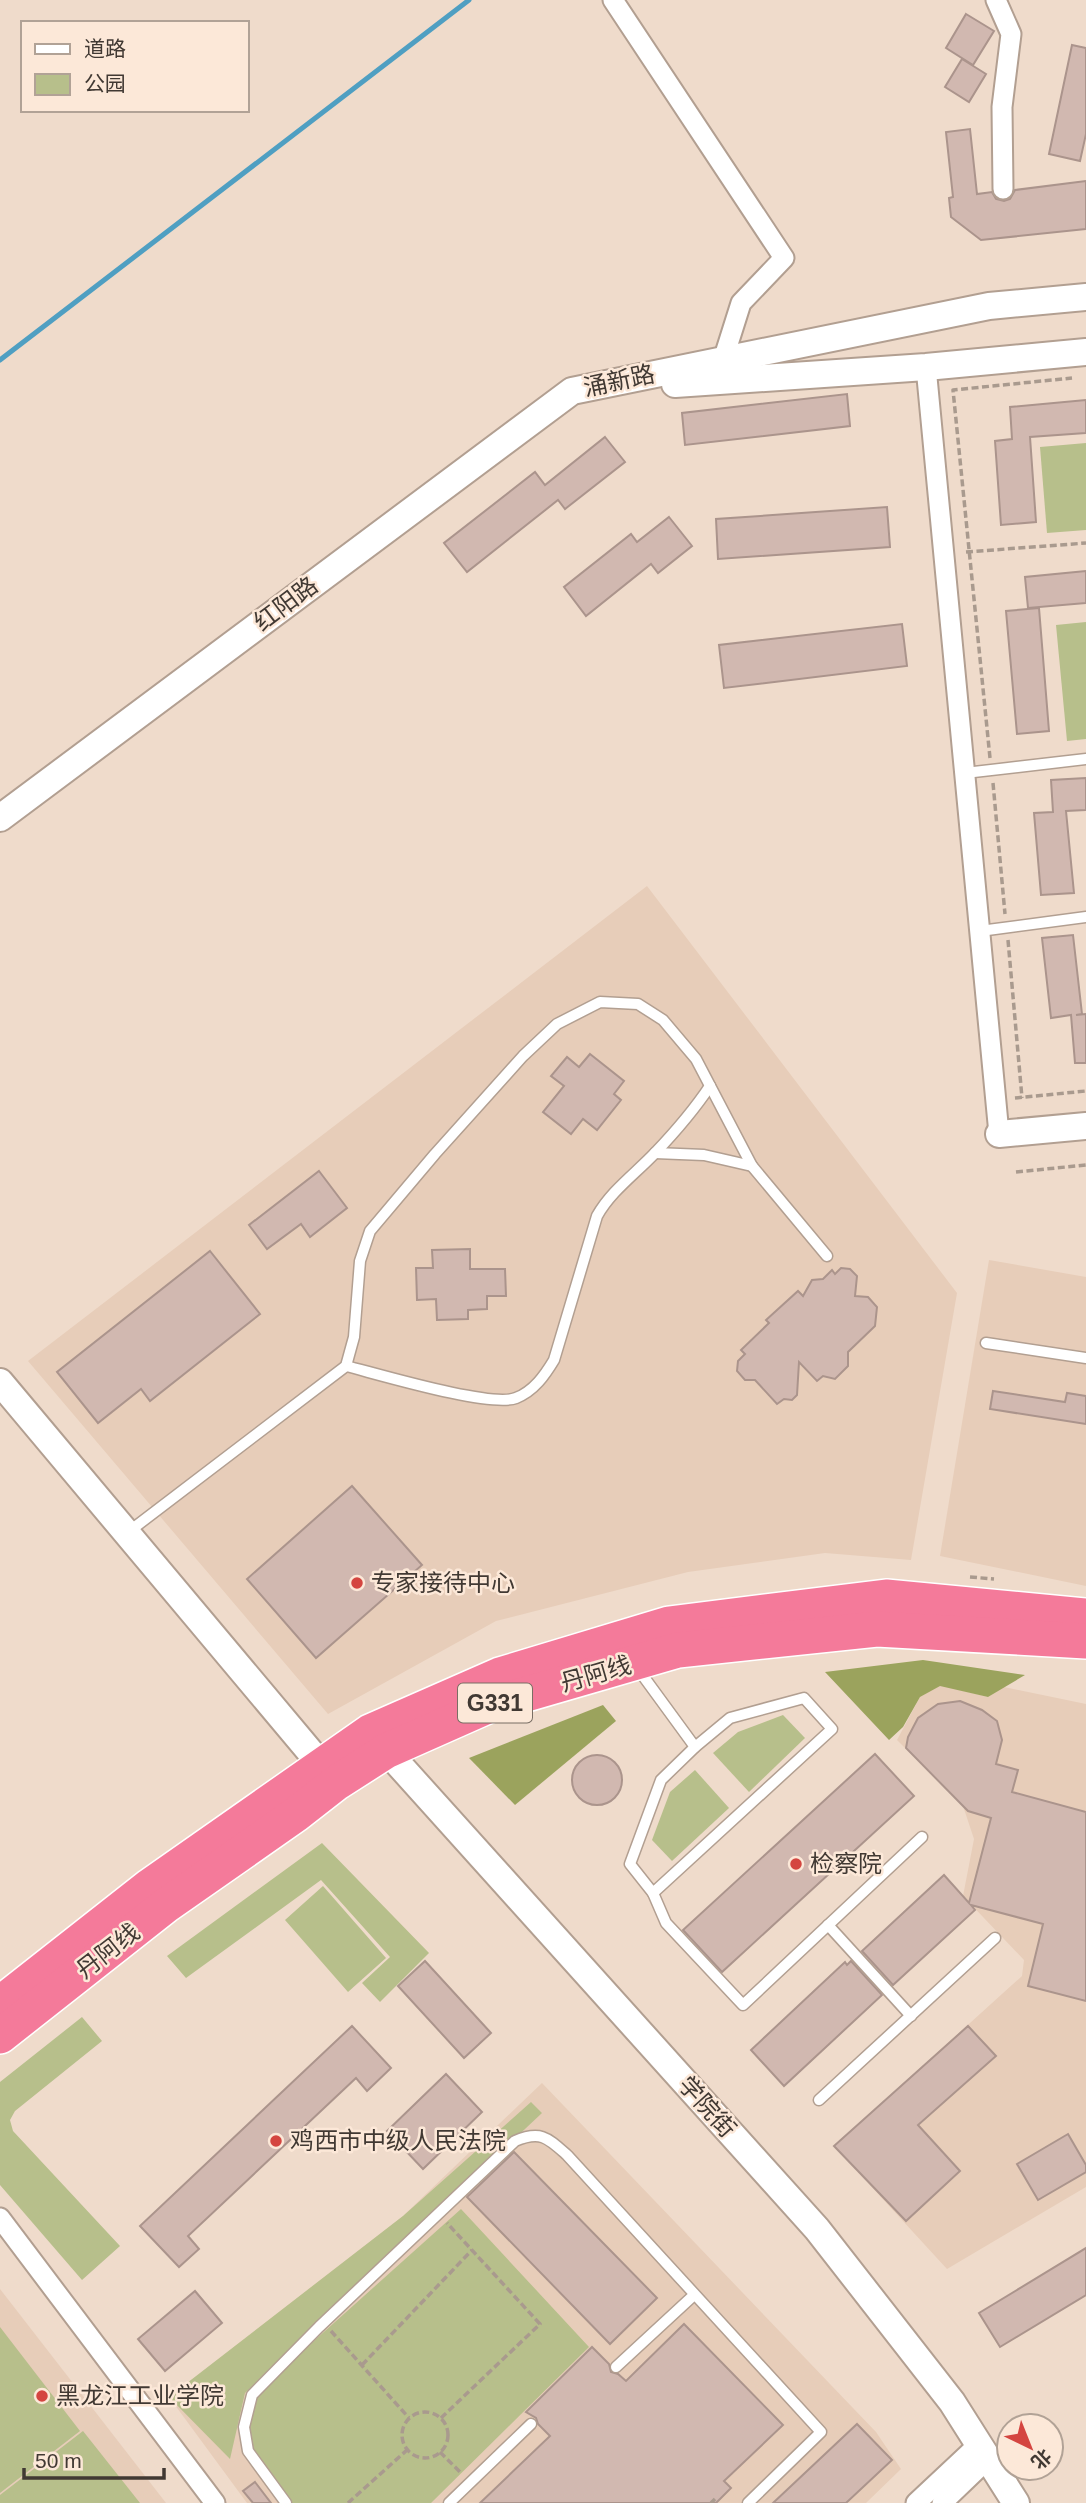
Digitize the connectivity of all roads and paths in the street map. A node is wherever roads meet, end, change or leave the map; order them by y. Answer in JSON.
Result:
{"nodes":[{"id":1,"x":613,"y":0,"type":"edge"},
{"id":2,"x":996,"y":0,"type":"edge"},
{"id":3,"x":1003,"y":189,"type":"dead end"},
{"id":4,"x":1086,"y":297,"type":"edge"},
{"id":5,"x":1086,"y":352,"type":"edge"},
{"id":6,"x":723,"y":360,"type":"junction"},
{"id":7,"x":926,"y":368,"type":"junction"},
{"id":8,"x":1073,"y":378,"type":"dead end"},
{"id":9,"x":572,"y":391,"type":"junction"},
{"id":10,"x":1086,"y":543,"type":"edge"},
{"id":11,"x":968,"y":552,"type":"junction"},
{"id":12,"x":944,"y":554,"type":"junction"},
{"id":13,"x":1086,"y":759,"type":"edge"},
{"id":14,"x":991,"y":770,"type":"junction"},
{"id":15,"x":965,"y":773,"type":"junction"},
{"id":16,"x":0,"y":818,"type":"edge"},
{"id":17,"x":1086,"y":917,"type":"edge"},
{"id":18,"x":1006,"y":927,"type":"junction"},
{"id":19,"x":980,"y":931,"type":"junction"},
{"id":20,"x":710,"y":1086,"type":"junction"},
{"id":21,"x":1086,"y":1091,"type":"edge"},
{"id":22,"x":1022,"y":1098,"type":"junction"},
{"id":23,"x":996,"y":1100,"type":"junction"},
{"id":24,"x":1086,"y":1126,"type":"edge"},
{"id":25,"x":999,"y":1134,"type":"joint"},
{"id":26,"x":655,"y":1153,"type":"junction"},
{"id":27,"x":1086,"y":1165,"type":"edge"},
{"id":28,"x":752,"y":1166,"type":"junction"},
{"id":29,"x":1016,"y":1172,"type":"dead end"},
{"id":30,"x":827,"y":1256,"type":"dead end"},
{"id":31,"x":986,"y":1343,"type":"dead end"},
{"id":32,"x":1086,"y":1358,"type":"edge"},
{"id":33,"x":346,"y":1366,"type":"junction"},
{"id":34,"x":0,"y":1382,"type":"edge"},
{"id":35,"x":127,"y":1533,"type":"junction"},
{"id":36,"x":1086,"y":1616,"type":"edge"},
{"id":37,"x":1086,"y":1641,"type":"edge"},
{"id":38,"x":633,"y":1663,"type":"junction"},
{"id":39,"x":378,"y":1742,"type":"junction"},
{"id":40,"x":695,"y":1747,"type":"junction"},
{"id":41,"x":329,"y":1774,"type":"junction"},
{"id":42,"x":922,"y":1837,"type":"dead end"},
{"id":43,"x":653,"y":1893,"type":"junction"},
{"id":44,"x":828,"y":1925,"type":"junction"},
{"id":45,"x":995,"y":1938,"type":"dead end"},
{"id":46,"x":0,"y":2004,"type":"edge"},
{"id":47,"x":911,"y":2016,"type":"junction"},
{"id":48,"x":0,"y":2036,"type":"edge"},
{"id":49,"x":819,"y":2100,"type":"dead end"},
{"id":50,"x":438,"y":2214,"type":"junction"},
{"id":51,"x":0,"y":2218,"type":"edge"},
{"id":52,"x":472,"y":2250,"type":"junction"},
{"id":53,"x":694,"y":2295,"type":"junction"},
{"id":54,"x":323,"y":2323,"type":"junction"},
{"id":55,"x":362,"y":2365,"type":"junction"},
{"id":56,"x":616,"y":2367,"type":"dead end"},
{"id":57,"x":409,"y":2418,"type":"junction"},
{"id":58,"x":441,"y":2418,"type":"junction"},
{"id":59,"x":531,"y":2424,"type":"dead end"},
{"id":60,"x":407,"y":2449,"type":"junction"},
{"id":61,"x":983,"y":2451,"type":"junction"},
{"id":62,"x":440,"y":2452,"type":"junction"},
{"id":63,"x":470,"y":2483,"type":"junction"},
{"id":64,"x":215,"y":2503,"type":"edge"},
{"id":65,"x":286,"y":2503,"type":"edge"},
{"id":66,"x":348,"y":2503,"type":"edge"},
{"id":67,"x":449,"y":2503,"type":"edge"},
{"id":68,"x":748,"y":2503,"type":"edge"},
{"id":69,"x":916,"y":2503,"type":"edge"},
{"id":70,"x":942,"y":2503,"type":"edge"},
{"id":71,"x":1016,"y":2503,"type":"edge"}],
"edges":[{"from":1,"to":6,"type":"street"},
{"from":2,"to":3,"type":"street"},
{"from":4,"to":6,"type":"street","name":"涌新路"},
{"from":5,"to":7,"type":"street","name":"涌新路"},
{"from":6,"to":9,"type":"street","name":"涌新路"},
{"from":7,"to":9,"type":"street","name":"涌新路"},
{"from":7,"to":12,"type":"street"},
{"from":8,"to":11,"type":"path"},
{"from":9,"to":16,"type":"street","name":"红阳路"},
{"from":10,"to":11,"type":"path"},
{"from":11,"to":12,"type":"path"},
{"from":11,"to":14,"type":"path"},
{"from":12,"to":15,"type":"street"},
{"from":13,"to":14,"type":"lane"},
{"from":14,"to":15,"type":"lane"},
{"from":14,"to":18,"type":"path"},
{"from":15,"to":19,"type":"street"},
{"from":17,"to":18,"type":"lane"},
{"from":18,"to":19,"type":"lane"},
{"from":18,"to":22,"type":"path"},
{"from":19,"to":23,"type":"street"},
{"from":20,"to":26,"type":"lane"},
{"from":20,"to":28,"type":"lane"},
{"from":20,"to":33,"type":"lane"},
{"from":21,"to":22,"type":"path"},
{"from":22,"to":23,"type":"path"},
{"from":23,"to":25,"type":"street"},
{"from":24,"to":25,"type":"street"},
{"from":26,"to":28,"type":"lane"},
{"from":26,"to":33,"type":"lane"},
{"from":27,"to":29,"type":"path"},
{"from":28,"to":30,"type":"lane"},
{"from":31,"to":32,"type":"lane"},
{"from":33,"to":35,"type":"lane"},
{"from":34,"to":35,"type":"street"},
{"from":35,"to":41,"type":"street"},
{"from":36,"to":39,"type":"highway","name":"丹阿线","number":"G331"},
{"from":37,"to":38,"type":"highway","name":"丹阿线","number":"G331"},
{"from":38,"to":39,"type":"highway","name":"丹阿线","number":"G331"},
{"from":38,"to":40,"type":"lane"},
{"from":39,"to":41,"type":"highway","name":"丹阿线","number":"G331"},
{"from":39,"to":61,"type":"street","name":"学院街"},
{"from":40,"to":43,"type":"lane"},
{"from":40,"to":43,"type":"lane"},
{"from":41,"to":46,"type":"highway","name":"丹阿线","number":"G331"},
{"from":41,"to":48,"type":"highway","name":"丹阿线","number":"G331"},
{"from":42,"to":44,"type":"lane"},
{"from":43,"to":44,"type":"lane"},
{"from":44,"to":47,"type":"lane"},
{"from":45,"to":47,"type":"lane"},
{"from":47,"to":49,"type":"lane"},
{"from":50,"to":52,"type":"path"},
{"from":50,"to":53,"type":"lane"},
{"from":50,"to":54,"type":"lane"},
{"from":51,"to":64,"type":"street"},
{"from":52,"to":55,"type":"path"},
{"from":52,"to":58,"type":"path"},
{"from":53,"to":56,"type":"lane"},
{"from":53,"to":68,"type":"lane"},
{"from":54,"to":55,"type":"path"},
{"from":54,"to":65,"type":"lane"},
{"from":55,"to":57,"type":"path"},
{"from":57,"to":58,"type":"path"},
{"from":57,"to":60,"type":"path"},
{"from":58,"to":62,"type":"path"},
{"from":59,"to":63,"type":"lane"},
{"from":60,"to":62,"type":"path"},
{"from":60,"to":66,"type":"path"},
{"from":61,"to":69,"type":"street"},
{"from":61,"to":70,"type":"street"},
{"from":61,"to":71,"type":"street","name":"学院街"},
{"from":62,"to":63,"type":"path"},
{"from":63,"to":67,"type":"lane"}]}
